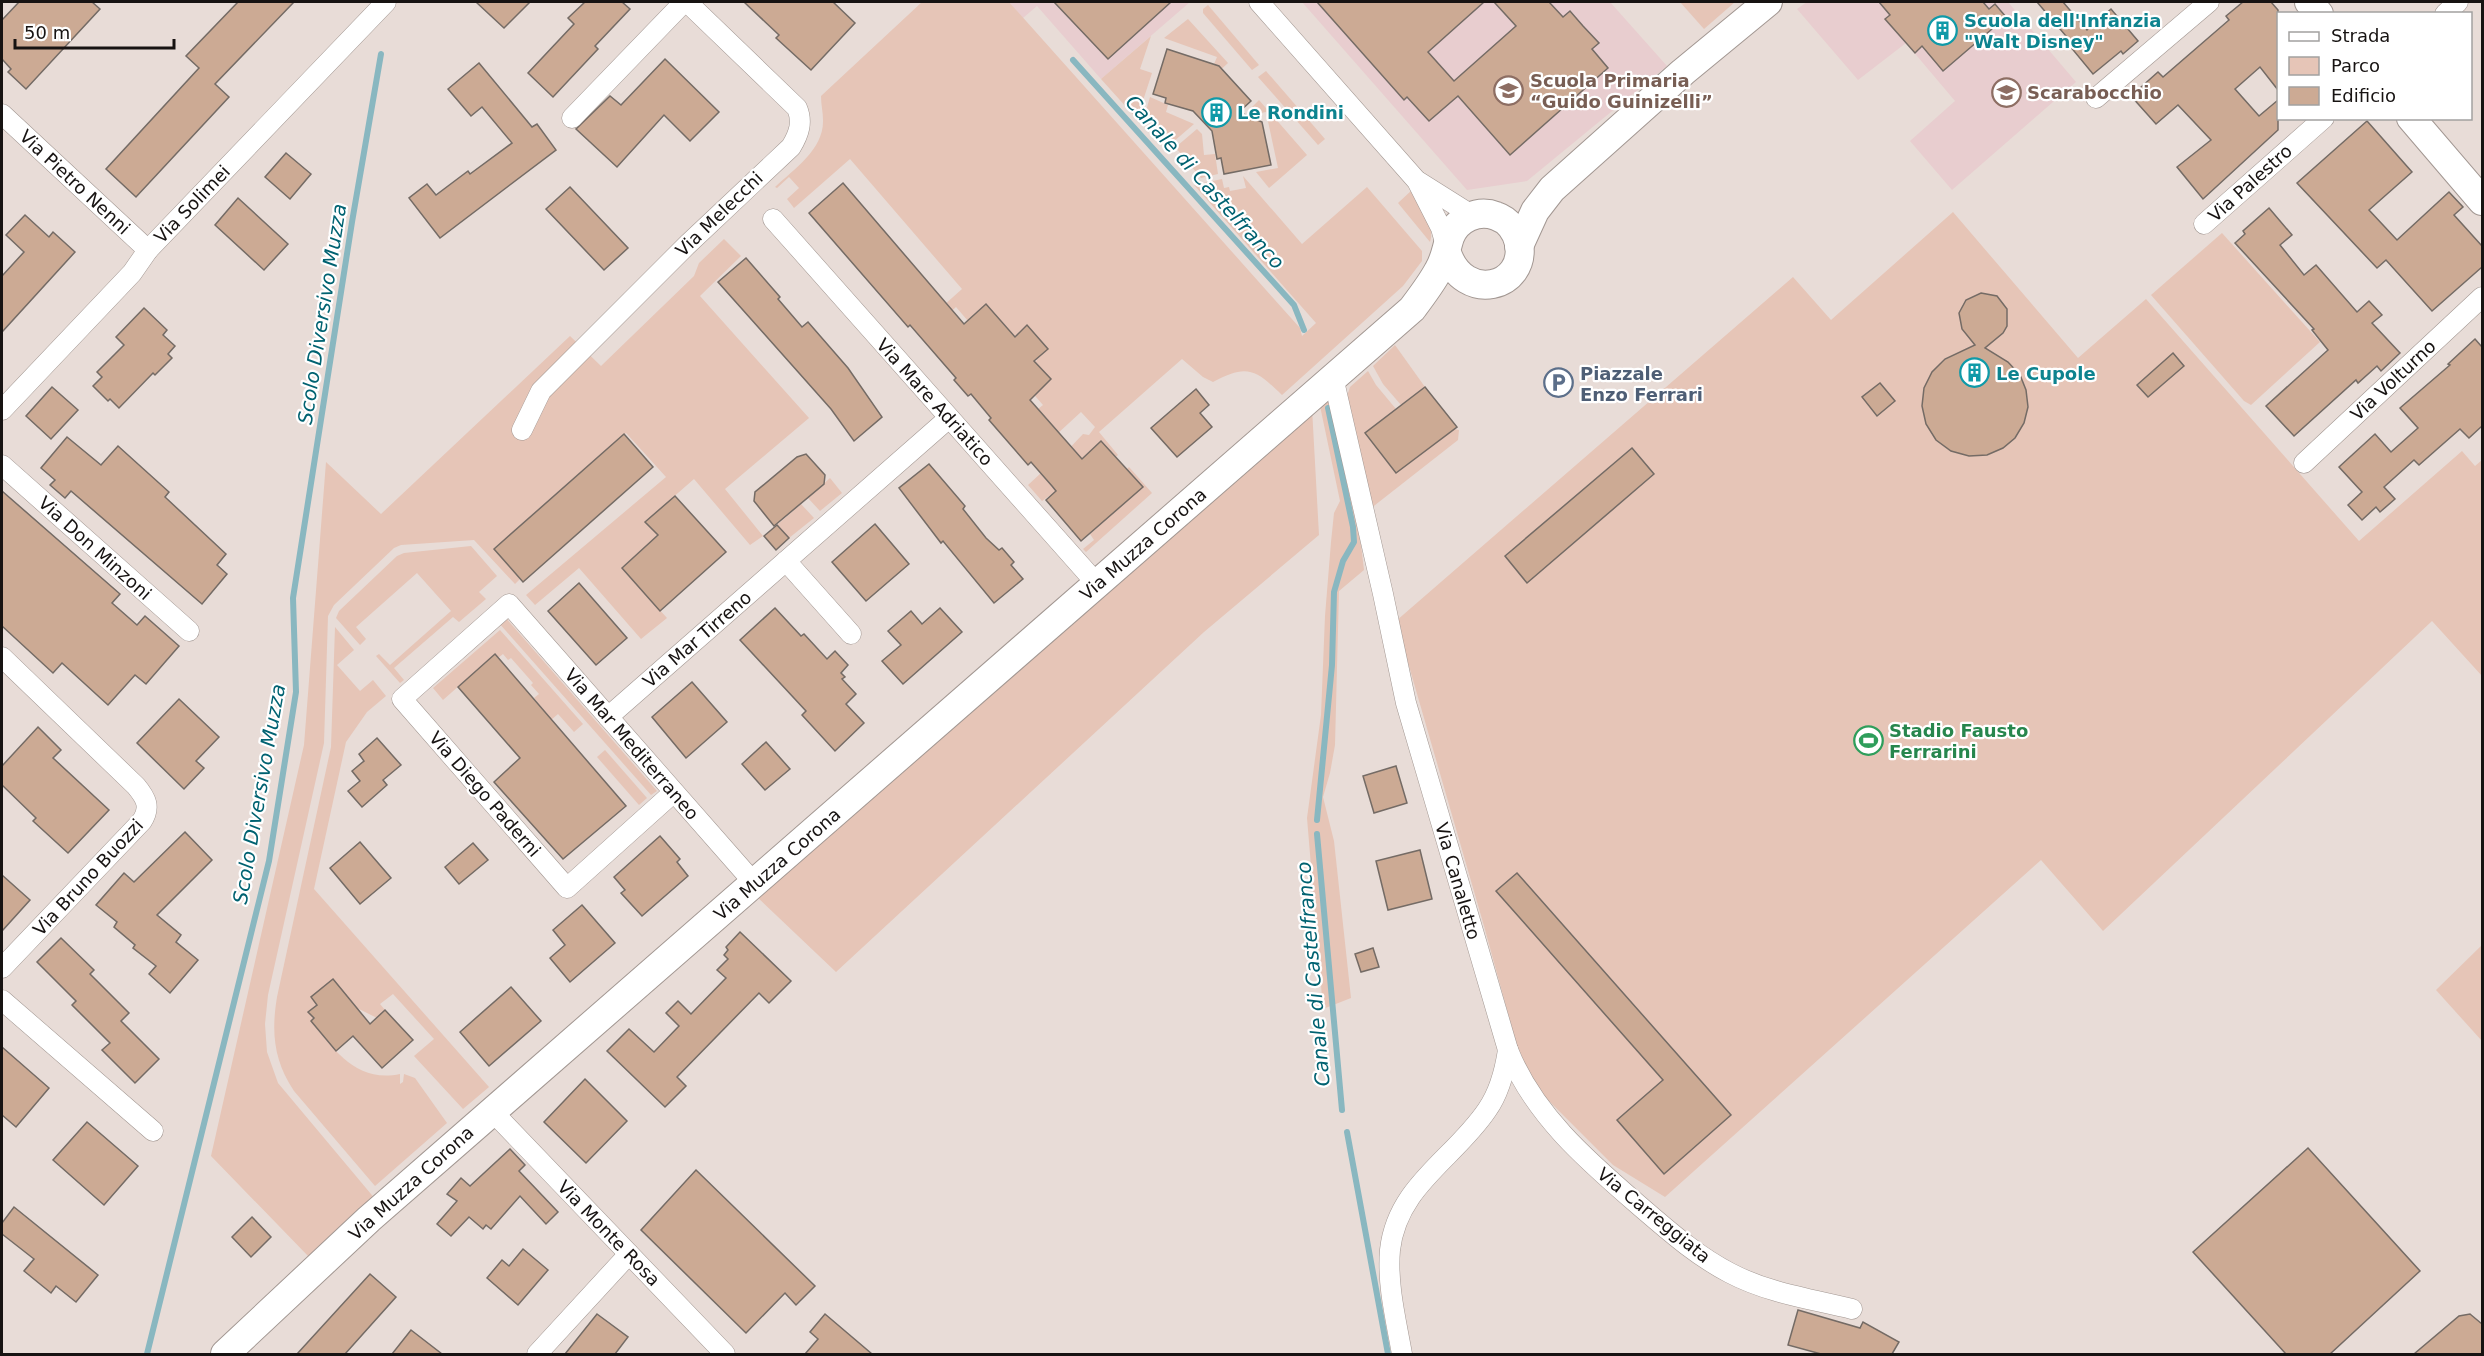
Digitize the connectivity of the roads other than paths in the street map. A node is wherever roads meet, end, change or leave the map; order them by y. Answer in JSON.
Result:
{"nodes":[{"id":1,"x":386,"y":2,"type":"edge"},
{"id":2,"x":686,"y":2,"type":"edge"},
{"id":3,"x":1259,"y":2,"type":"edge"},
{"id":4,"x":1768,"y":2,"type":"edge"},
{"id":5,"x":2209,"y":2,"type":"edge"},
{"id":6,"x":2096,"y":98,"type":"dead end"},
{"id":7,"x":2,"y":114,"type":"edge"},
{"id":8,"x":572,"y":118,"type":"dead end"},
{"id":9,"x":2322,"y":120,"type":"edge"},
{"id":10,"x":2413,"y":120,"type":"edge"},
{"id":11,"x":1417,"y":181,"type":"junction"},
{"id":12,"x":1546,"y":194,"type":"junction"},
{"id":13,"x":2482,"y":201,"type":"edge"},
{"id":14,"x":1484,"y":216,"type":"junction"},
{"id":15,"x":773,"y":219,"type":"dead end"},
{"id":16,"x":2205,"y":224,"type":"dead end"},
{"id":17,"x":1519,"y":246,"type":"junction"},
{"id":18,"x":148,"y":250,"type":"junction"},
{"id":19,"x":1447,"y":251,"type":"junction"},
{"id":20,"x":1475,"y":284,"type":"junction"},
{"id":21,"x":2482,"y":297,"type":"edge"},
{"id":22,"x":1412,"y":309,"type":"junction"},
{"id":23,"x":1333,"y":377,"type":"junction"},
{"id":24,"x":2,"y":410,"type":"edge"},
{"id":25,"x":950,"y":418,"type":"junction"},
{"id":26,"x":522,"y":430,"type":"dead end"},
{"id":27,"x":2304,"y":463,"type":"dead end"},
{"id":28,"x":2,"y":465,"type":"edge"},
{"id":29,"x":786,"y":561,"type":"junction"},
{"id":30,"x":1097,"y":584,"type":"junction"},
{"id":31,"x":509,"y":604,"type":"joint"},
{"id":32,"x":189,"y":631,"type":"dead end"},
{"id":33,"x":850,"y":634,"type":"dead end"},
{"id":34,"x":2,"y":657,"type":"edge"},
{"id":35,"x":608,"y":717,"type":"junction"},
{"id":36,"x":674,"y":792,"type":"junction"},
{"id":37,"x":755,"y":884,"type":"junction"},
{"id":38,"x":2,"y":968,"type":"edge"},
{"id":39,"x":2,"y":1000,"type":"edge"},
{"id":40,"x":1508,"y":1050,"type":"junction"},
{"id":41,"x":492,"y":1111,"type":"junction"},
{"id":42,"x":153,"y":1131,"type":"dead end"},
{"id":43,"x":629,"y":1254,"type":"junction"},
{"id":44,"x":1852,"y":1309,"type":"dead end"},
{"id":45,"x":225,"y":1354,"type":"edge"},
{"id":46,"x":537,"y":1354,"type":"edge"},
{"id":47,"x":725,"y":1354,"type":"edge"},
{"id":48,"x":1402,"y":1354,"type":"edge"}],
"edges":[{"from":1,"to":18,"type":"street","name":"Via Solimei"},
{"from":2,"to":8,"type":"street"},
{"from":2,"to":26,"type":"street","name":"Via Melecchi"},
{"from":3,"to":11,"type":"street"},
{"from":4,"to":12,"type":"street"},
{"from":5,"to":6,"type":"street"},
{"from":7,"to":18,"type":"street","name":"Via Pietro Nenni"},
{"from":9,"to":16,"type":"street","name":"Via Palestro"},
{"from":10,"to":13,"type":"street"},
{"from":11,"to":14,"type":"street"},
{"from":11,"to":19,"type":"street"},
{"from":12,"to":14,"type":"street"},
{"from":12,"to":17,"type":"street"},
{"from":14,"to":17,"type":"street"},
{"from":14,"to":19,"type":"street"},
{"from":15,"to":25,"type":"street","name":"Via Mare Adriatico"},
{"from":17,"to":20,"type":"street"},
{"from":18,"to":24,"type":"street","name":"Via Solimei"},
{"from":19,"to":20,"type":"street"},
{"from":19,"to":22,"type":"street"},
{"from":20,"to":22,"type":"street"},
{"from":21,"to":27,"type":"street","name":"Via Volturno"},
{"from":22,"to":23,"type":"street","name":"Via Muzza Corona"},
{"from":23,"to":30,"type":"street","name":"Via Muzza Corona"},
{"from":23,"to":40,"type":"street","name":"Via Canaletto"},
{"from":25,"to":29,"type":"street","name":"Via Mar Tirreno"},
{"from":25,"to":30,"type":"street","name":"Via Mare Adriatico"},
{"from":28,"to":32,"type":"street","name":"Via Don Minzoni"},
{"from":29,"to":33,"type":"street"},
{"from":29,"to":35,"type":"street","name":"Via Mar Tirreno"},
{"from":30,"to":37,"type":"street","name":"Via Muzza Corona"},
{"from":31,"to":35,"type":"street","name":"Via Mar Mediterraneo"},
{"from":31,"to":36,"type":"street","name":"Via Diego Paderni"},
{"from":34,"to":38,"type":"street","name":"Via Bruno Buozzi"},
{"from":35,"to":36,"type":"street","name":"Via Mar Mediterraneo"},
{"from":36,"to":37,"type":"street","name":"Via Mar Mediterraneo"},
{"from":37,"to":41,"type":"street","name":"Via Muzza Corona"},
{"from":39,"to":42,"type":"street"},
{"from":40,"to":44,"type":"street","name":"Via Carreggiata"},
{"from":40,"to":48,"type":"street","name":"Via Canaletto"},
{"from":41,"to":43,"type":"street","name":"Via Monte Rosa"},
{"from":41,"to":45,"type":"street","name":"Via Muzza Corona"},
{"from":43,"to":46,"type":"street"},
{"from":43,"to":47,"type":"street","name":"Via Monte Rosa"}]}
